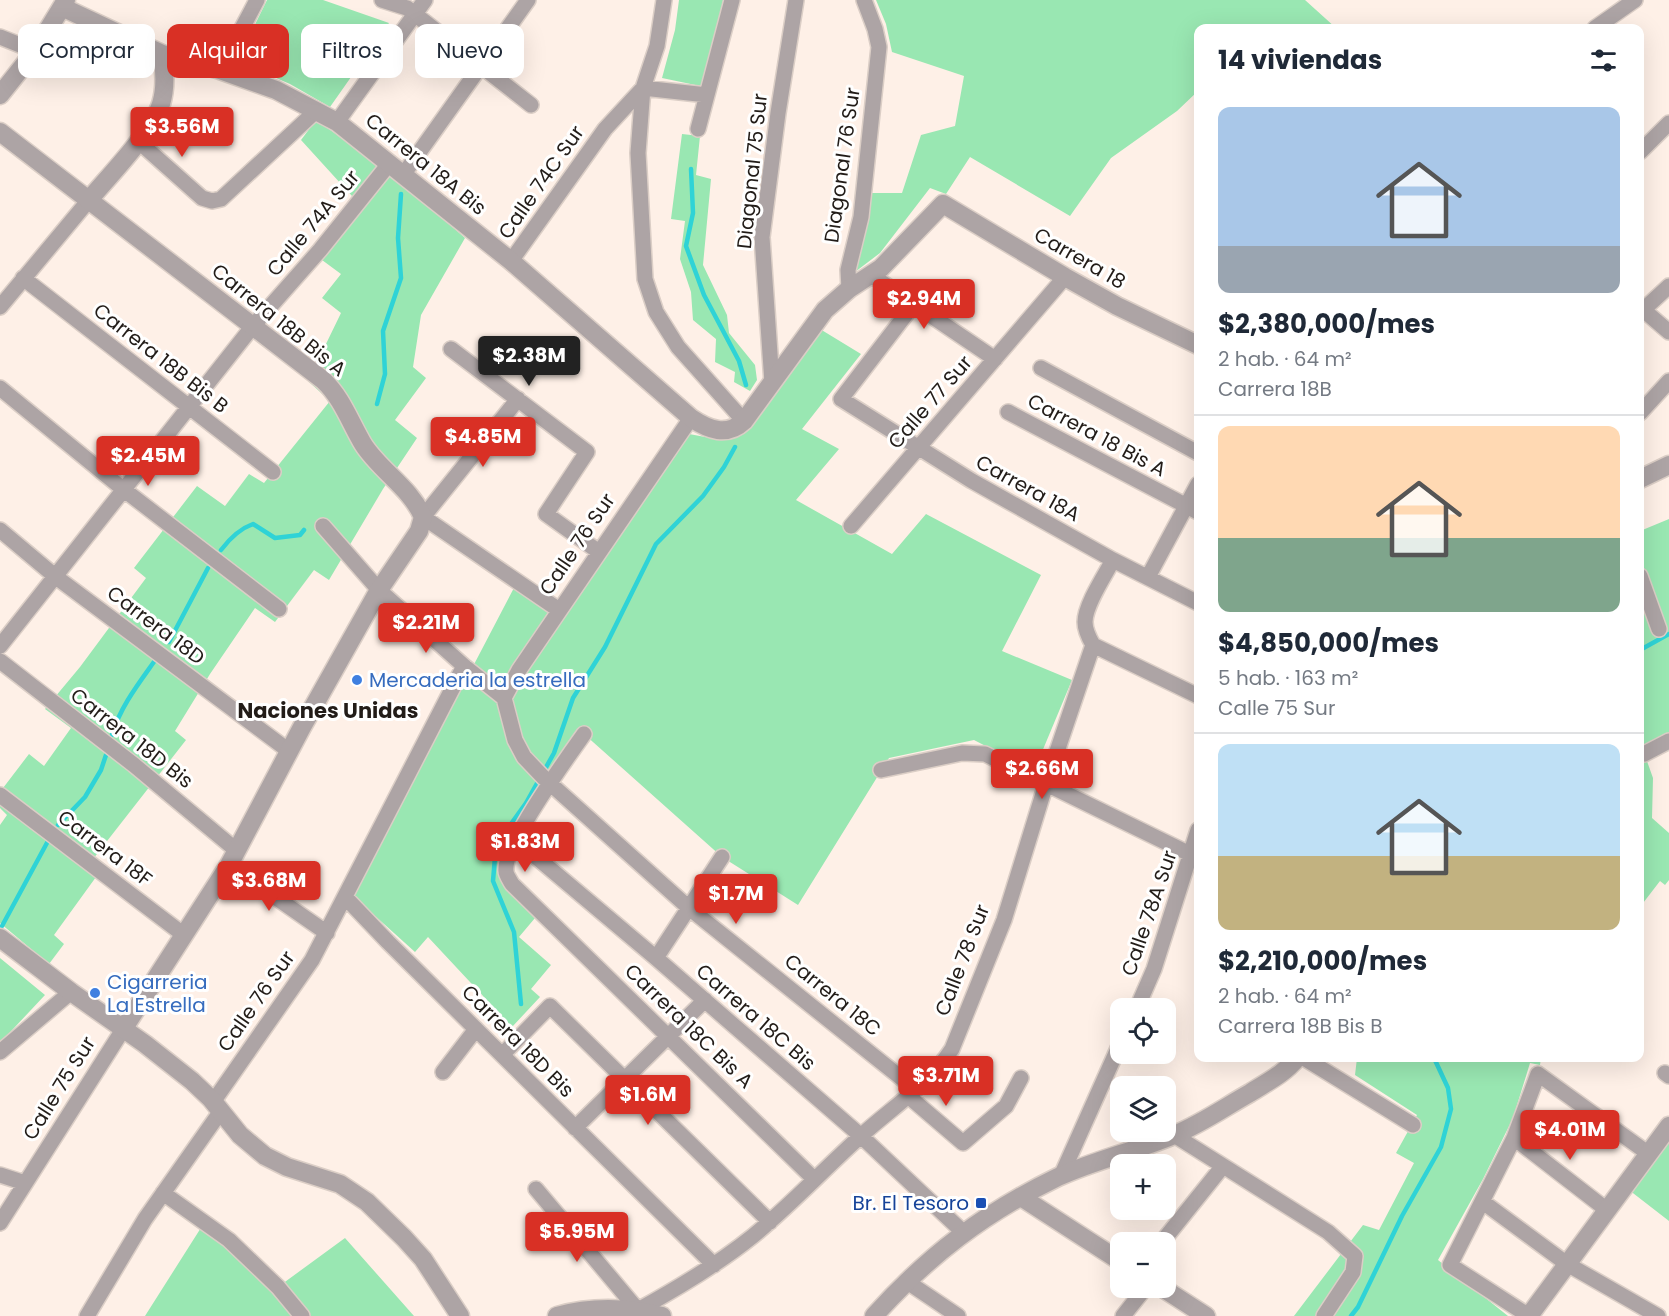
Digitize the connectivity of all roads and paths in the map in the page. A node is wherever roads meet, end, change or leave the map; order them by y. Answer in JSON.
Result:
{"nodes":[{"id":1,"x":257,"y":0,"type":"edge"},
{"id":2,"x":382,"y":0,"type":"edge"},
{"id":3,"x":425,"y":0,"type":"edge"},
{"id":4,"x":528,"y":0,"type":"edge"},
{"id":5,"x":664,"y":0,"type":"edge"},
{"id":6,"x":732,"y":0,"type":"edge"},
{"id":7,"x":796,"y":0,"type":"edge"},
{"id":8,"x":864,"y":0,"type":"edge"},
{"id":9,"x":1635,"y":0,"type":"edge"},
{"id":10,"x":64,"y":4,"type":"edge"},
{"id":11,"x":415,"y":14,"type":"junction"},
{"id":12,"x":52,"y":24,"type":"edge"},
{"id":13,"x":244,"y":24,"type":"edge"},
{"id":14,"x":428,"y":24,"type":"edge"},
{"id":15,"x":512,"y":24,"type":"edge"},
{"id":16,"x":1600,"y":24,"type":"edge"},
{"id":17,"x":0,"y":38,"type":"edge"},
{"id":18,"x":18,"y":45,"type":"edge"},
{"id":19,"x":162,"y":54,"type":"junction"},
{"id":20,"x":167,"y":55,"type":"edge"},
{"id":21,"x":18,"y":72,"type":"edge"},
{"id":22,"x":242,"y":78,"type":"edge"},
{"id":23,"x":474,"y":78,"type":"edge"},
{"id":24,"x":496,"y":78,"type":"edge"},
{"id":25,"x":643,"y":88,"type":"junction"},
{"id":26,"x":0,"y":95,"type":"edge"},
{"id":27,"x":707,"y":95,"type":"junction"},
{"id":28,"x":531,"y":105,"type":"dead end"},
{"id":29,"x":317,"y":110,"type":"junction"},
{"id":30,"x":337,"y":122,"type":"junction"},
{"id":31,"x":1669,"y":123,"type":"edge"},
{"id":32,"x":698,"y":129,"type":"dead end"},
{"id":33,"x":0,"y":132,"type":"edge"},
{"id":34,"x":138,"y":141,"type":"junction"},
{"id":35,"x":1644,"y":148,"type":"edge"},
{"id":36,"x":389,"y":164,"type":"junction"},
{"id":37,"x":403,"y":175,"type":"junction"},
{"id":38,"x":89,"y":200,"type":"junction"},
{"id":39,"x":511,"y":261,"type":"junction"},
{"id":40,"x":871,"y":275,"type":"junction"},
{"id":41,"x":24,"y":278,"type":"junction"},
{"id":42,"x":1065,"y":278,"type":"junction"},
{"id":43,"x":1669,"y":286,"type":"edge"},
{"id":44,"x":849,"y":289,"type":"junction"},
{"id":45,"x":914,"y":304,"type":"junction"},
{"id":46,"x":0,"y":307,"type":"edge"},
{"id":47,"x":1644,"y":307,"type":"edge"},
{"id":48,"x":1644,"y":311,"type":"edge"},
{"id":49,"x":253,"y":326,"type":"junction"},
{"id":50,"x":1669,"y":332,"type":"edge"},
{"id":51,"x":1194,"y":343,"type":"edge"},
{"id":52,"x":451,"y":349,"type":"dead end"},
{"id":53,"x":995,"y":359,"type":"junction"},
{"id":54,"x":1041,"y":368,"type":"dead end"},
{"id":55,"x":1669,"y":381,"type":"edge"},
{"id":56,"x":772,"y":383,"type":"junction"},
{"id":57,"x":0,"y":388,"type":"edge"},
{"id":58,"x":518,"y":399,"type":"junction"},
{"id":59,"x":188,"y":406,"type":"junction"},
{"id":60,"x":1644,"y":406,"type":"edge"},
{"id":61,"x":1008,"y":412,"type":"dead end"},
{"id":62,"x":691,"y":418,"type":"junction"},
{"id":63,"x":744,"y":421,"type":"junction"},
{"id":64,"x":919,"y":448,"type":"junction"},
{"id":65,"x":1194,"y":451,"type":"edge"},
{"id":66,"x":1669,"y":465,"type":"edge"},
{"id":67,"x":273,"y":472,"type":"dead end"},
{"id":68,"x":1644,"y":476,"type":"edge"},
{"id":69,"x":123,"y":489,"type":"junction"},
{"id":70,"x":1193,"y":509,"type":"edge"},
{"id":71,"x":423,"y":517,"type":"junction"},
{"id":72,"x":323,"y":526,"type":"dead end"},
{"id":73,"x":851,"y":526,"type":"dead end"},
{"id":74,"x":0,"y":530,"type":"edge"},
{"id":75,"x":599,"y":552,"type":"junction"},
{"id":76,"x":1113,"y":560,"type":"junction"},
{"id":77,"x":56,"y":577,"type":"junction"},
{"id":78,"x":1148,"y":577,"type":"junction"},
{"id":79,"x":1644,"y":587,"type":"edge"},
{"id":80,"x":379,"y":590,"type":"junction"},
{"id":81,"x":1194,"y":601,"type":"edge"},
{"id":82,"x":279,"y":609,"type":"dead end"},
{"id":83,"x":559,"y":610,"type":"junction"},
{"id":84,"x":1659,"y":629,"type":"dead end"},
{"id":85,"x":1093,"y":645,"type":"junction"},
{"id":86,"x":0,"y":646,"type":"edge"},
{"id":87,"x":0,"y":661,"type":"edge"},
{"id":88,"x":464,"y":666,"type":"junction"},
{"id":89,"x":1194,"y":694,"type":"edge"},
{"id":90,"x":504,"y":698,"type":"junction"},
{"id":91,"x":584,"y":734,"type":"dead end"},
{"id":92,"x":1669,"y":741,"type":"edge"},
{"id":93,"x":289,"y":751,"type":"junction"},
{"id":94,"x":1644,"y":754,"type":"dead end"},
{"id":95,"x":881,"y":770,"type":"dead end"},
{"id":96,"x":543,"y":777,"type":"junction"},
{"id":97,"x":1046,"y":784,"type":"junction"},
{"id":98,"x":0,"y":795,"type":"edge"},
{"id":99,"x":516,"y":840,"type":"junction"},
{"id":100,"x":1194,"y":856,"type":"edge"},
{"id":101,"x":232,"y":857,"type":"junction"},
{"id":102,"x":722,"y":857,"type":"dead end"},
{"id":103,"x":1194,"y":859,"type":"edge"},
{"id":104,"x":345,"y":897,"type":"junction"},
{"id":105,"x":689,"y":908,"type":"junction"},
{"id":106,"x":327,"y":933,"type":"junction"},
{"id":107,"x":184,"y":935,"type":"junction"},
{"id":108,"x":0,"y":938,"type":"edge"},
{"id":109,"x":656,"y":957,"type":"junction"},
{"id":110,"x":70,"y":992,"type":"junction"},
{"id":111,"x":1142,"y":998,"type":"edge"},
{"id":112,"x":705,"y":1000,"type":"junction"},
{"id":113,"x":124,"y":1028,"type":"junction"},
{"id":114,"x":476,"y":1029,"type":"junction"},
{"id":115,"x":669,"y":1036,"type":"junction"},
{"id":116,"x":0,"y":1052,"type":"edge"},
{"id":117,"x":502,"y":1055,"type":"junction"},
{"id":118,"x":1293,"y":1062,"type":"edge"},
{"id":119,"x":1311,"y":1062,"type":"edge"},
{"id":120,"x":1111,"y":1064,"type":"edge"},
{"id":121,"x":442,"y":1072,"type":"dead end"},
{"id":122,"x":1021,"y":1078,"type":"dead end"},
{"id":123,"x":624,"y":1080,"type":"junction"},
{"id":124,"x":911,"y":1092,"type":"junction"},
{"id":125,"x":217,"y":1107,"type":"junction"},
{"id":126,"x":1413,"y":1125,"type":"dead end"},
{"id":127,"x":1669,"y":1126,"type":"edge"},
{"id":128,"x":575,"y":1128,"type":"junction"},
{"id":129,"x":1176,"y":1134,"type":"edge"},
{"id":130,"x":861,"y":1136,"type":"junction"},
{"id":131,"x":1176,"y":1136,"type":"edge"},
{"id":132,"x":1514,"y":1138,"type":"junction"},
{"id":133,"x":1155,"y":1142,"type":"edge"},
{"id":134,"x":1648,"y":1154,"type":"junction"},
{"id":135,"x":1223,"y":1166,"type":"junction"},
{"id":136,"x":0,"y":1175,"type":"edge"},
{"id":137,"x":1060,"y":1176,"type":"junction"},
{"id":138,"x":814,"y":1179,"type":"junction"},
{"id":139,"x":25,"y":1183,"type":"junction"},
{"id":140,"x":536,"y":1189,"type":"dead end"},
{"id":141,"x":162,"y":1193,"type":"junction"},
{"id":142,"x":1021,"y":1197,"type":"junction"},
{"id":143,"x":1483,"y":1202,"type":"junction"},
{"id":144,"x":1607,"y":1210,"type":"junction"},
{"id":145,"x":770,"y":1222,"type":"junction"},
{"id":146,"x":0,"y":1223,"type":"edge"},
{"id":147,"x":963,"y":1232,"type":"junction"},
{"id":148,"x":1170,"y":1232,"type":"edge"},
{"id":149,"x":1110,"y":1255,"type":"edge"},
{"id":150,"x":1566,"y":1264,"type":"junction"},
{"id":151,"x":714,"y":1265,"type":"junction"},
{"id":152,"x":906,"y":1281,"type":"junction"},
{"id":153,"x":1176,"y":1297,"type":"edge"},
{"id":154,"x":1137,"y":1298,"type":"edge"},
{"id":155,"x":640,"y":1313,"type":"edge"},
{"id":156,"x":87,"y":1316,"type":"edge"},
{"id":157,"x":302,"y":1316,"type":"edge"},
{"id":158,"x":460,"y":1316,"type":"edge"},
{"id":159,"x":557,"y":1316,"type":"edge"},
{"id":160,"x":662,"y":1316,"type":"edge"},
{"id":161,"x":874,"y":1316,"type":"edge"},
{"id":162,"x":958,"y":1316,"type":"edge"},
{"id":163,"x":1123,"y":1316,"type":"edge"},
{"id":164,"x":1206,"y":1316,"type":"edge"},
{"id":165,"x":1324,"y":1316,"type":"edge"},
{"id":166,"x":1529,"y":1316,"type":"edge"},
{"id":167,"x":1658,"y":1316,"type":"edge"}],
"edges":[{"from":1,"to":13,"type":"street"},
{"from":2,"to":11,"type":"street"},
{"from":3,"to":11,"type":"street"},
{"from":4,"to":15,"type":"street"},
{"from":5,"to":25,"type":"street"},
{"from":6,"to":27,"type":"street"},
{"from":7,"to":56,"type":"street","name":"Diagonal 75 Sur"},
{"from":8,"to":44,"type":"street","name":"Diagonal 76 Sur"},
{"from":9,"to":16,"type":"street"},
{"from":10,"to":12,"type":"street"},
{"from":10,"to":19,"type":"street","name":"Carrera 18A Bis"},
{"from":11,"to":14,"type":"street"},
{"from":11,"to":30,"type":"street"},
{"from":17,"to":18,"type":"street"},
{"from":19,"to":20,"type":"street","name":"Carrera 18A Bis"},
{"from":19,"to":34,"type":"street"},
{"from":21,"to":26,"type":"street"},
{"from":22,"to":29,"type":"street","name":"Carrera 18A Bis"},
{"from":23,"to":37,"type":"street"},
{"from":24,"to":28,"type":"street"},
{"from":25,"to":27,"type":"street"},
{"from":25,"to":39,"type":"street","name":"Calle 74C Sur"},
{"from":25,"to":63,"type":"street"},
{"from":27,"to":32,"type":"street"},
{"from":29,"to":30,"type":"street","name":"Carrera 18A Bis"},
{"from":29,"to":34,"type":"street"},
{"from":30,"to":36,"type":"street","name":"Carrera 18A Bis"},
{"from":31,"to":35,"type":"street"},
{"from":33,"to":38,"type":"street","name":"Carrera 18B Bis A"},
{"from":34,"to":38,"type":"street"},
{"from":36,"to":37,"type":"street","name":"Carrera 18A Bis"},
{"from":36,"to":49,"type":"street","name":"Calle 74A Sur"},
{"from":37,"to":39,"type":"street","name":"Carrera 18A Bis"},
{"from":38,"to":41,"type":"street"},
{"from":38,"to":49,"type":"street","name":"Carrera 18B Bis A"},
{"from":39,"to":62,"type":"street","name":"Carrera 18A Bis"},
{"from":40,"to":42,"type":"street","name":"Carrera 18"},
{"from":40,"to":44,"type":"street"},
{"from":40,"to":45,"type":"street"},
{"from":41,"to":46,"type":"street"},
{"from":41,"to":59,"type":"street","name":"Carrera 18B Bis B"},
{"from":42,"to":51,"type":"street","name":"Carrera 18"},
{"from":42,"to":53,"type":"street","name":"Calle 77 Sur"},
{"from":43,"to":47,"type":"street"},
{"from":44,"to":56,"type":"street"},
{"from":45,"to":53,"type":"street"},
{"from":45,"to":64,"type":"street","name":"Carrera 18A"},
{"from":48,"to":50,"type":"street"},
{"from":49,"to":59,"type":"street","name":"Calle 74A Sur"},
{"from":49,"to":71,"type":"street","name":"Carrera 18B Bis A"},
{"from":52,"to":58,"type":"street"},
{"from":53,"to":64,"type":"street","name":"Calle 77 Sur"},
{"from":54,"to":65,"type":"street"},
{"from":55,"to":60,"type":"street"},
{"from":56,"to":63,"type":"street"},
{"from":57,"to":69,"type":"street"},
{"from":58,"to":71,"type":"street","name":"Calle 75 Sur"},
{"from":58,"to":75,"type":"street"},
{"from":59,"to":67,"type":"street","name":"Carrera 18B Bis B"},
{"from":59,"to":69,"type":"street","name":"Calle 74A Sur"},
{"from":61,"to":70,"type":"street","name":"Carrera 18 Bis A"},
{"from":62,"to":63,"type":"street","name":"Carrera 18A Bis"},
{"from":62,"to":75,"type":"street","name":"Calle 76 Sur"},
{"from":64,"to":73,"type":"street","name":"Calle 77 Sur"},
{"from":64,"to":76,"type":"street","name":"Carrera 18A"},
{"from":66,"to":68,"type":"street"},
{"from":69,"to":77,"type":"street","name":"Calle 74A Sur"},
{"from":69,"to":82,"type":"street"},
{"from":70,"to":78,"type":"street"},
{"from":71,"to":80,"type":"street","name":"Calle 75 Sur"},
{"from":71,"to":83,"type":"street","name":"Carrera 18B Bis A"},
{"from":72,"to":80,"type":"street"},
{"from":74,"to":77,"type":"street","name":"Carrera 18D"},
{"from":75,"to":83,"type":"street","name":"Calle 76 Sur"},
{"from":76,"to":78,"type":"street","name":"Carrera 18A"},
{"from":76,"to":85,"type":"street"},
{"from":77,"to":86,"type":"street","name":"Calle 74A Sur"},
{"from":77,"to":93,"type":"street","name":"Carrera 18D"},
{"from":78,"to":81,"type":"street","name":"Carrera 18A"},
{"from":79,"to":84,"type":"street"},
{"from":80,"to":88,"type":"street"},
{"from":80,"to":93,"type":"street","name":"Calle 75 Sur"},
{"from":83,"to":90,"type":"street","name":"Calle 76 Sur"},
{"from":85,"to":89,"type":"street"},
{"from":85,"to":97,"type":"street","name":"Calle 78 Sur"},
{"from":87,"to":101,"type":"street","name":"Carrera 18D Bis"},
{"from":88,"to":90,"type":"street"},
{"from":88,"to":104,"type":"street","name":"Calle 76 Sur"},
{"from":90,"to":96,"type":"street"},
{"from":91,"to":96,"type":"street"},
{"from":92,"to":94,"type":"street"},
{"from":93,"to":101,"type":"street","name":"Calle 75 Sur"},
{"from":95,"to":97,"type":"street"},
{"from":96,"to":99,"type":"street"},
{"from":96,"to":105,"type":"street","name":"Carrera 18C"},
{"from":97,"to":100,"type":"street"},
{"from":97,"to":124,"type":"street","name":"Calle 78 Sur"},
{"from":98,"to":107,"type":"street","name":"Carrera 18F"},
{"from":99,"to":109,"type":"street","name":"Carrera 18C Bis"},
{"from":99,"to":115,"type":"street","name":"Carrera 18C Bis A"},
{"from":101,"to":106,"type":"street","name":"Carrera 18D Bis"},
{"from":101,"to":107,"type":"street","name":"Calle 75 Sur"},
{"from":102,"to":105,"type":"street"},
{"from":103,"to":111,"type":"street","name":"Calle 78A Sur"},
{"from":104,"to":106,"type":"street","name":"Calle 76 Sur"},
{"from":104,"to":114,"type":"street","name":"Carrera 18D Bis"},
{"from":105,"to":109,"type":"street"},
{"from":105,"to":124,"type":"street","name":"Carrera 18C"},
{"from":106,"to":125,"type":"street","name":"Calle 76 Sur"},
{"from":107,"to":113,"type":"street","name":"Calle 75 Sur"},
{"from":108,"to":110,"type":"street"},
{"from":109,"to":112,"type":"street","name":"Carrera 18C Bis"},
{"from":110,"to":113,"type":"street"},
{"from":110,"to":116,"type":"street"},
{"from":112,"to":115,"type":"street"},
{"from":112,"to":130,"type":"street","name":"Carrera 18C Bis"},
{"from":113,"to":125,"type":"street"},
{"from":113,"to":139,"type":"street","name":"Calle 75 Sur"},
{"from":114,"to":117,"type":"street","name":"Carrera 18D Bis"},
{"from":114,"to":121,"type":"street"},
{"from":115,"to":123,"type":"street"},
{"from":115,"to":138,"type":"street","name":"Carrera 18C Bis A"},
{"from":117,"to":123,"type":"street"},
{"from":117,"to":128,"type":"street","name":"Carrera 18D Bis"},
{"from":118,"to":129,"type":"street"},
{"from":119,"to":126,"type":"street"},
{"from":120,"to":137,"type":"street"},
{"from":122,"to":124,"type":"street","name":"Carrera 18C"},
{"from":123,"to":128,"type":"street"},
{"from":123,"to":145,"type":"street"},
{"from":124,"to":130,"type":"street","name":"Calle 78 Sur"},
{"from":125,"to":141,"type":"street","name":"Calle 76 Sur"},
{"from":125,"to":158,"type":"street"},
{"from":127,"to":134,"type":"street"},
{"from":128,"to":151,"type":"street","name":"Carrera 18D Bis"},
{"from":130,"to":138,"type":"street","name":"Calle 78 Sur"},
{"from":130,"to":147,"type":"street","name":"Carrera 18C Bis"},
{"from":131,"to":135,"type":"street"},
{"from":132,"to":134,"type":"street"},
{"from":132,"to":143,"type":"street"},
{"from":132,"to":144,"type":"street"},
{"from":133,"to":137,"type":"street"},
{"from":134,"to":144,"type":"street"},
{"from":135,"to":148,"type":"street"},
{"from":135,"to":165,"type":"street"},
{"from":136,"to":139,"type":"street"},
{"from":137,"to":142,"type":"street"},
{"from":138,"to":145,"type":"street","name":"Calle 78 Sur"},
{"from":139,"to":146,"type":"street","name":"Calle 75 Sur"},
{"from":140,"to":155,"type":"street"},
{"from":141,"to":156,"type":"street","name":"Calle 76 Sur"},
{"from":141,"to":157,"type":"street"},
{"from":142,"to":147,"type":"street"},
{"from":142,"to":149,"type":"street"},
{"from":143,"to":150,"type":"street"},
{"from":143,"to":166,"type":"street"},
{"from":144,"to":150,"type":"street"},
{"from":145,"to":151,"type":"street","name":"Calle 78 Sur"},
{"from":147,"to":152,"type":"street"},
{"from":150,"to":166,"type":"street"},
{"from":150,"to":167,"type":"street"},
{"from":151,"to":155,"type":"street","name":"Calle 78 Sur"},
{"from":152,"to":161,"type":"street"},
{"from":152,"to":162,"type":"street"},
{"from":153,"to":164,"type":"street"},
{"from":154,"to":163,"type":"street"},
{"from":155,"to":159,"type":"street"},
{"from":155,"to":160,"type":"street"}]}
